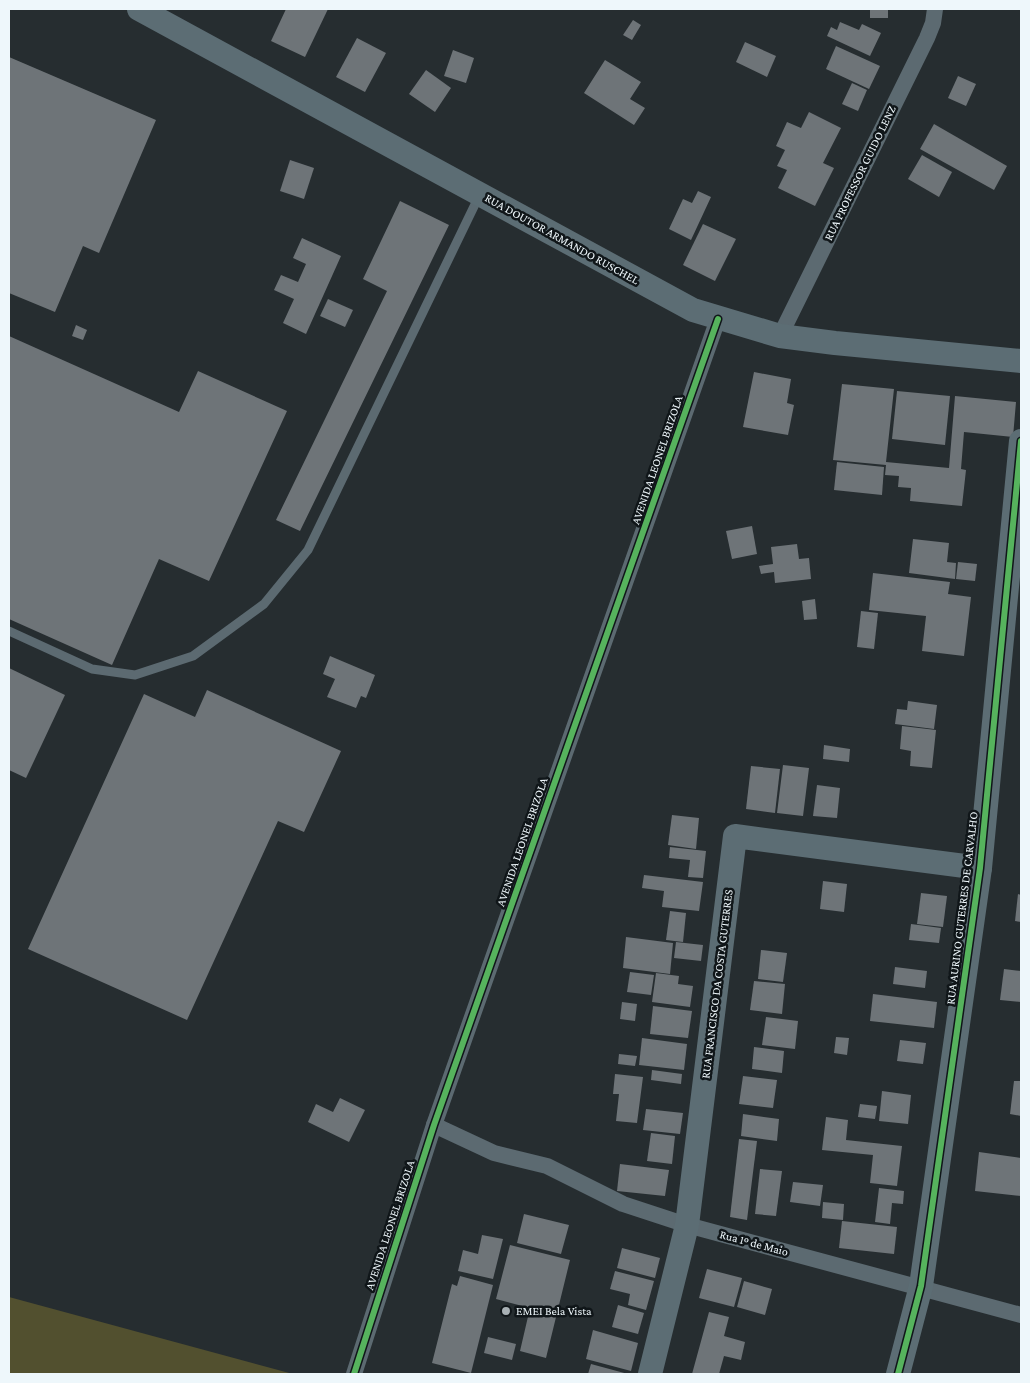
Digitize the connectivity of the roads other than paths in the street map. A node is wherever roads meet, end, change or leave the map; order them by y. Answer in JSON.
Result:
{"nodes":[{"id":1,"x":138,"y":9,"type":"edge"},
{"id":2,"x":935,"y":9,"type":"edge"},
{"id":3,"x":480,"y":194,"type":"junction"},
{"id":4,"x":718,"y":318,"type":"junction"},
{"id":5,"x":780,"y":336,"type":"junction"},
{"id":6,"x":1021,"y":361,"type":"edge"},
{"id":7,"x":1021,"y":441,"type":"edge"},
{"id":8,"x":9,"y":631,"type":"edge"},
{"id":9,"x":980,"y":868,"type":"junction"},
{"id":10,"x":434,"y":1125,"type":"junction"},
{"id":11,"x":688,"y":1225,"type":"junction"},
{"id":12,"x":921,"y":1286,"type":"junction"},
{"id":13,"x":1021,"y":1314,"type":"edge"},
{"id":14,"x":354,"y":1374,"type":"edge"},
{"id":15,"x":650,"y":1374,"type":"edge"},
{"id":16,"x":898,"y":1374,"type":"edge"}],
"edges":[{"from":1,"to":3,"type":"street","name":"RUA DOUTOR ARMANDO RUSCHEL"},
{"from":2,"to":5,"type":"street","name":"RUA PROFESSOR GUIDO LENZ"},
{"from":3,"to":4,"type":"street","name":"RUA DOUTOR ARMANDO RUSCHEL"},
{"from":3,"to":8,"type":"lane"},
{"from":4,"to":5,"type":"street","name":"RUA DOUTOR ARMANDO RUSCHEL"},
{"from":4,"to":10,"type":"street","name":"AVENIDA LEONEL BRIZOLA"},
{"from":5,"to":6,"type":"street","name":"RUA DOUTOR ARMANDO RUSCHEL"},
{"from":7,"to":9,"type":"street","name":"RUA AURINO GUTERRES DE CARVALHO"},
{"from":9,"to":11,"type":"street","name":"RUA FRANCISCO DA COSTA GUTERRES"},
{"from":9,"to":12,"type":"street","name":"RUA AURINO GUTERRES DE CARVALHO"},
{"from":10,"to":11,"type":"street","name":"Rua 1º de Maio"},
{"from":10,"to":14,"type":"street","name":"AVENIDA LEONEL BRIZOLA"},
{"from":11,"to":12,"type":"street","name":"Rua 1º de Maio"},
{"from":11,"to":15,"type":"street","name":"RUA FRANCISCO DA COSTA GUTERRES"},
{"from":12,"to":13,"type":"street","name":"Rua 1º de Maio"},
{"from":12,"to":16,"type":"street","name":"RUA AURINO GUTERRES DE CARVALHO"}]}
